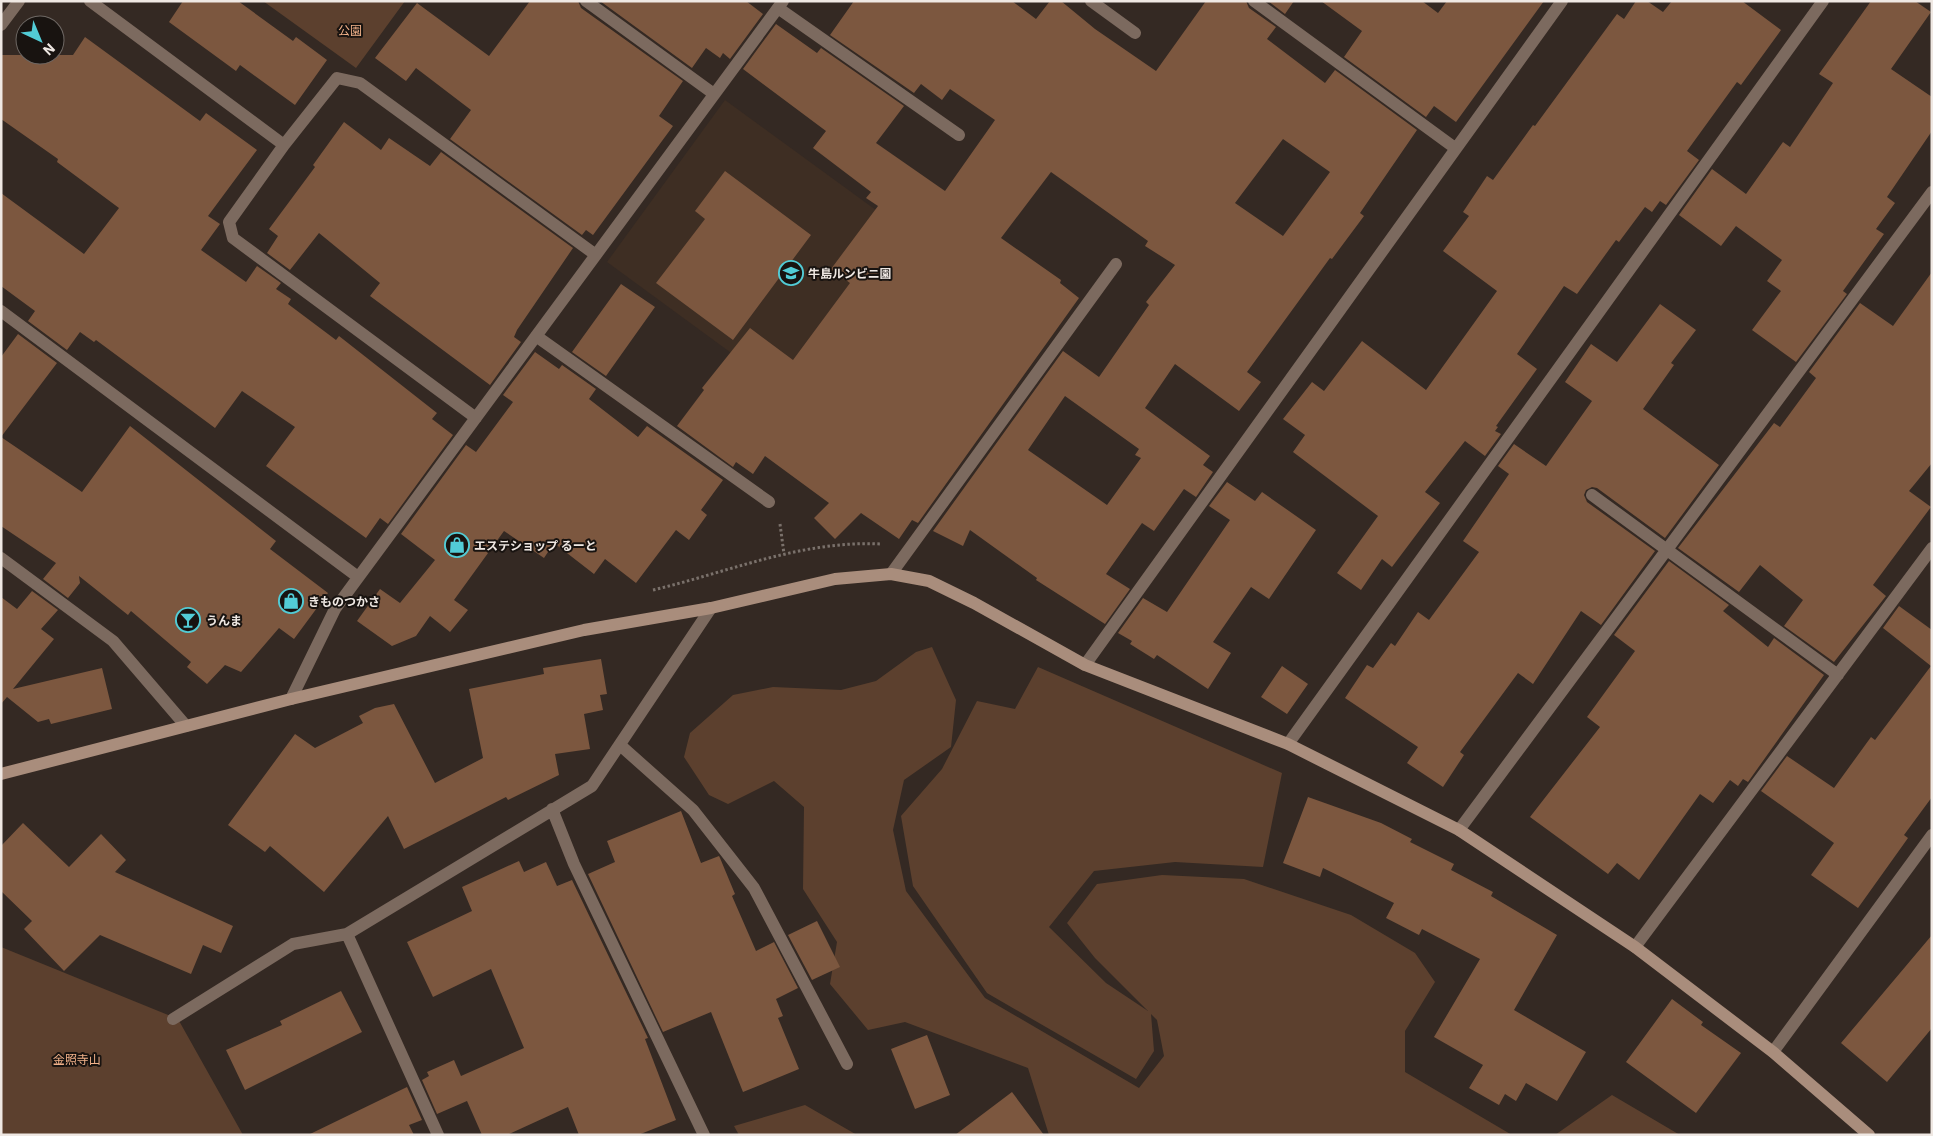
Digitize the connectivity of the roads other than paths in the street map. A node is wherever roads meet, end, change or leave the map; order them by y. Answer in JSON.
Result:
{"nodes":[{"id":1,"x":19,"y":1,"type":"edge"},
{"id":2,"x":90,"y":1,"type":"edge"},
{"id":3,"x":586,"y":1,"type":"edge"},
{"id":4,"x":1091,"y":1,"type":"edge"},
{"id":5,"x":1254,"y":1,"type":"edge"},
{"id":6,"x":1562,"y":1,"type":"edge"},
{"id":7,"x":1824,"y":1,"type":"edge"},
{"id":8,"x":780,"y":5,"type":"edge"},
{"id":9,"x":1,"y":26,"type":"edge"},
{"id":10,"x":1135,"y":33,"type":"dead end"},
{"id":11,"x":714,"y":94,"type":"junction"},
{"id":12,"x":959,"y":135,"type":"dead end"},
{"id":13,"x":284,"y":145,"type":"junction"},
{"id":14,"x":1455,"y":148,"type":"junction"},
{"id":15,"x":1932,"y":192,"type":"edge"},
{"id":16,"x":596,"y":255,"type":"junction"},
{"id":17,"x":1116,"y":264,"type":"dead end"},
{"id":18,"x":1,"y":311,"type":"edge"},
{"id":19,"x":536,"y":336,"type":"junction"},
{"id":20,"x":476,"y":418,"type":"junction"},
{"id":21,"x":1592,"y":495,"type":"dead end"},
{"id":22,"x":769,"y":502,"type":"dead end"},
{"id":23,"x":1668,"y":548,"type":"junction"},
{"id":24,"x":1932,"y":548,"type":"edge"},
{"id":25,"x":1,"y":558,"type":"edge"},
{"id":26,"x":891,"y":574,"type":"junction"},
{"id":27,"x":358,"y":577,"type":"junction"},
{"id":28,"x":711,"y":608,"type":"junction"},
{"id":29,"x":1085,"y":665,"type":"junction"},
{"id":30,"x":1838,"y":675,"type":"junction"},
{"id":31,"x":291,"y":698,"type":"junction"},
{"id":32,"x":186,"y":726,"type":"junction"},
{"id":33,"x":1288,"y":744,"type":"junction"},
{"id":34,"x":620,"y":745,"type":"junction"},
{"id":35,"x":1,"y":774,"type":"edge"},
{"id":36,"x":552,"y":809,"type":"junction"},
{"id":37,"x":1459,"y":830,"type":"junction"},
{"id":38,"x":1932,"y":835,"type":"edge"},
{"id":39,"x":347,"y":934,"type":"junction"},
{"id":40,"x":1635,"y":947,"type":"junction"},
{"id":41,"x":173,"y":1019,"type":"dead end"},
{"id":42,"x":1773,"y":1052,"type":"junction"},
{"id":43,"x":847,"y":1064,"type":"dead end"},
{"id":44,"x":438,"y":1135,"type":"edge"},
{"id":45,"x":704,"y":1135,"type":"edge"},
{"id":46,"x":1870,"y":1135,"type":"edge"}],
"edges":[{"from":1,"to":9,"type":"street"},
{"from":2,"to":13,"type":"street"},
{"from":3,"to":11,"type":"street"},
{"from":4,"to":10,"type":"street"},
{"from":5,"to":14,"type":"street"},
{"from":6,"to":14,"type":"street"},
{"from":7,"to":33,"type":"street"},
{"from":8,"to":11,"type":"street"},
{"from":8,"to":12,"type":"street"},
{"from":11,"to":16,"type":"street"},
{"from":13,"to":16,"type":"street"},
{"from":13,"to":20,"type":"street"},
{"from":14,"to":29,"type":"street"},
{"from":15,"to":23,"type":"street"},
{"from":16,"to":19,"type":"street"},
{"from":17,"to":26,"type":"street"},
{"from":18,"to":27,"type":"street"},
{"from":19,"to":20,"type":"street"},
{"from":19,"to":22,"type":"street"},
{"from":20,"to":27,"type":"street"},
{"from":21,"to":23,"type":"street"},
{"from":23,"to":30,"type":"street"},
{"from":23,"to":37,"type":"street"},
{"from":24,"to":30,"type":"street"},
{"from":25,"to":32,"type":"street"},
{"from":26,"to":28,"type":"street"},
{"from":26,"to":29,"type":"street"},
{"from":27,"to":31,"type":"street"},
{"from":28,"to":31,"type":"street"},
{"from":28,"to":34,"type":"street"},
{"from":29,"to":33,"type":"street"},
{"from":30,"to":40,"type":"street"},
{"from":31,"to":32,"type":"street"},
{"from":32,"to":35,"type":"street"},
{"from":33,"to":37,"type":"street"},
{"from":34,"to":36,"type":"street"},
{"from":34,"to":43,"type":"street"},
{"from":36,"to":39,"type":"street"},
{"from":36,"to":45,"type":"street"},
{"from":37,"to":40,"type":"street"},
{"from":38,"to":42,"type":"street"},
{"from":39,"to":41,"type":"street"},
{"from":39,"to":44,"type":"street"},
{"from":40,"to":42,"type":"street"},
{"from":42,"to":46,"type":"street"}]}
